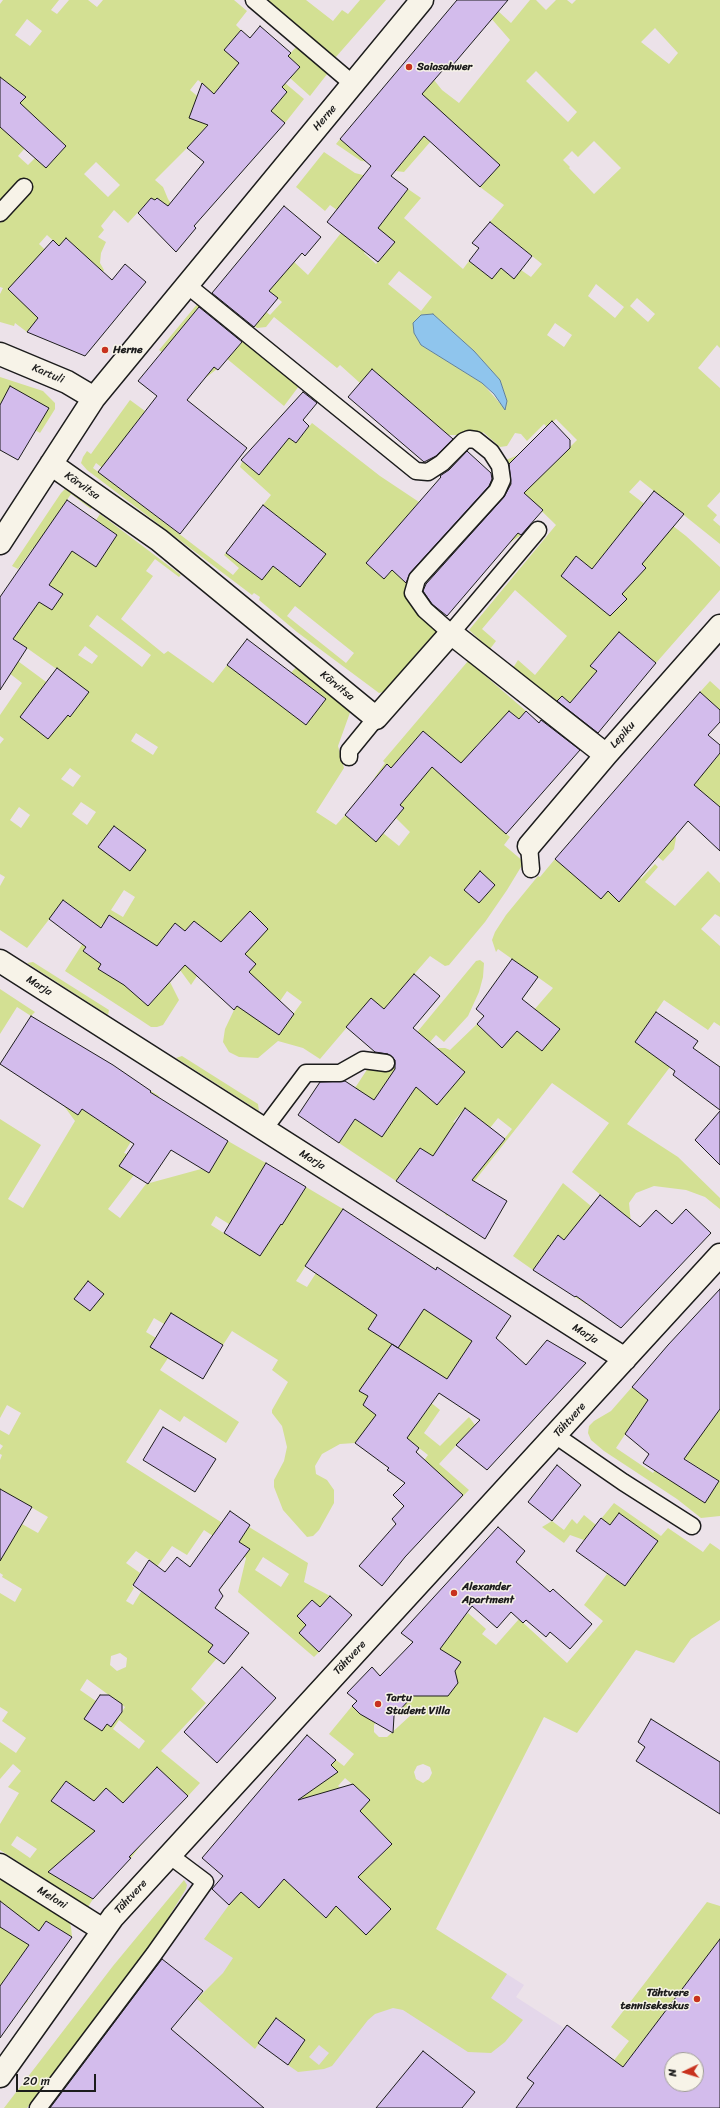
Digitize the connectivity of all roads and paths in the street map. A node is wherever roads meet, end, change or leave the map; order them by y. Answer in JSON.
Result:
{"nodes":[{"id":1,"x":254,"y":0,"type":"edge"},
{"id":2,"x":422,"y":0,"type":"edge"},
{"id":3,"x":353,"y":84,"type":"junction"},
{"id":4,"x":24,"y":187,"type":"dead end"},
{"id":5,"x":0,"y":213,"type":"edge"},
{"id":6,"x":187,"y":285,"type":"junction"},
{"id":7,"x":0,"y":354,"type":"edge"},
{"id":8,"x":94,"y":398,"type":"junction"},
{"id":9,"x":51,"y":464,"type":"junction"},
{"id":10,"x":538,"y":530,"type":"dead end"},
{"id":11,"x":0,"y":543,"type":"edge"},
{"id":12,"x":720,"y":626,"type":"edge"},
{"id":13,"x":451,"y":633,"type":"junction"},
{"id":14,"x":376,"y":718,"type":"junction"},
{"id":15,"x":606,"y":756,"type":"junction"},
{"id":16,"x":350,"y":758,"type":"dead end"},
{"id":17,"x":529,"y":846,"type":"joint"},
{"id":18,"x":531,"y":869,"type":"dead end"},
{"id":19,"x":0,"y":961,"type":"edge"},
{"id":20,"x":386,"y":1063,"type":"dead end"},
{"id":21,"x":264,"y":1129,"type":"junction"},
{"id":22,"x":720,"y":1255,"type":"edge"},
{"id":23,"x":625,"y":1359,"type":"junction"},
{"id":24,"x":555,"y":1435,"type":"junction"},
{"id":25,"x":692,"y":1526,"type":"dead end"},
{"id":26,"x":169,"y":1855,"type":"junction"},
{"id":27,"x":0,"y":1865,"type":"edge"},
{"id":28,"x":103,"y":1930,"type":"junction"},
{"id":29,"x":0,"y":2076,"type":"edge"},
{"id":30,"x":38,"y":2108,"type":"edge"}],
"edges":[{"from":1,"to":3,"type":"lane"},
{"from":2,"to":3,"type":"street","name":"Herne"},
{"from":3,"to":6,"type":"street","name":"Herne"},
{"from":4,"to":5,"type":"lane"},
{"from":6,"to":8,"type":"street","name":"Herne"},
{"from":6,"to":13,"type":"lane"},
{"from":7,"to":8,"type":"street","name":"Kartuli"},
{"from":8,"to":9,"type":"street","name":"Herne"},
{"from":9,"to":11,"type":"street","name":"Herne"},
{"from":9,"to":14,"type":"street","name":"Kõrvitsa"},
{"from":10,"to":13,"type":"lane"},
{"from":12,"to":15,"type":"street","name":"Lepiku"},
{"from":13,"to":14,"type":"street"},
{"from":13,"to":15,"type":"street"},
{"from":14,"to":16,"type":"lane"},
{"from":15,"to":17,"type":"street","name":"Lepiku"},
{"from":17,"to":18,"type":"lane"},
{"from":19,"to":21,"type":"street","name":"Marja"},
{"from":20,"to":21,"type":"lane"},
{"from":21,"to":23,"type":"street","name":"Marja"},
{"from":22,"to":23,"type":"street","name":"Tähtvere"},
{"from":23,"to":24,"type":"street","name":"Tähtvere"},
{"from":24,"to":25,"type":"lane"},
{"from":24,"to":26,"type":"street","name":"Tähtvere"},
{"from":26,"to":28,"type":"street","name":"Tähtvere"},
{"from":26,"to":30,"type":"lane"},
{"from":27,"to":28,"type":"street","name":"Meloni"},
{"from":28,"to":29,"type":"street","name":"Tähtvere"}]}
